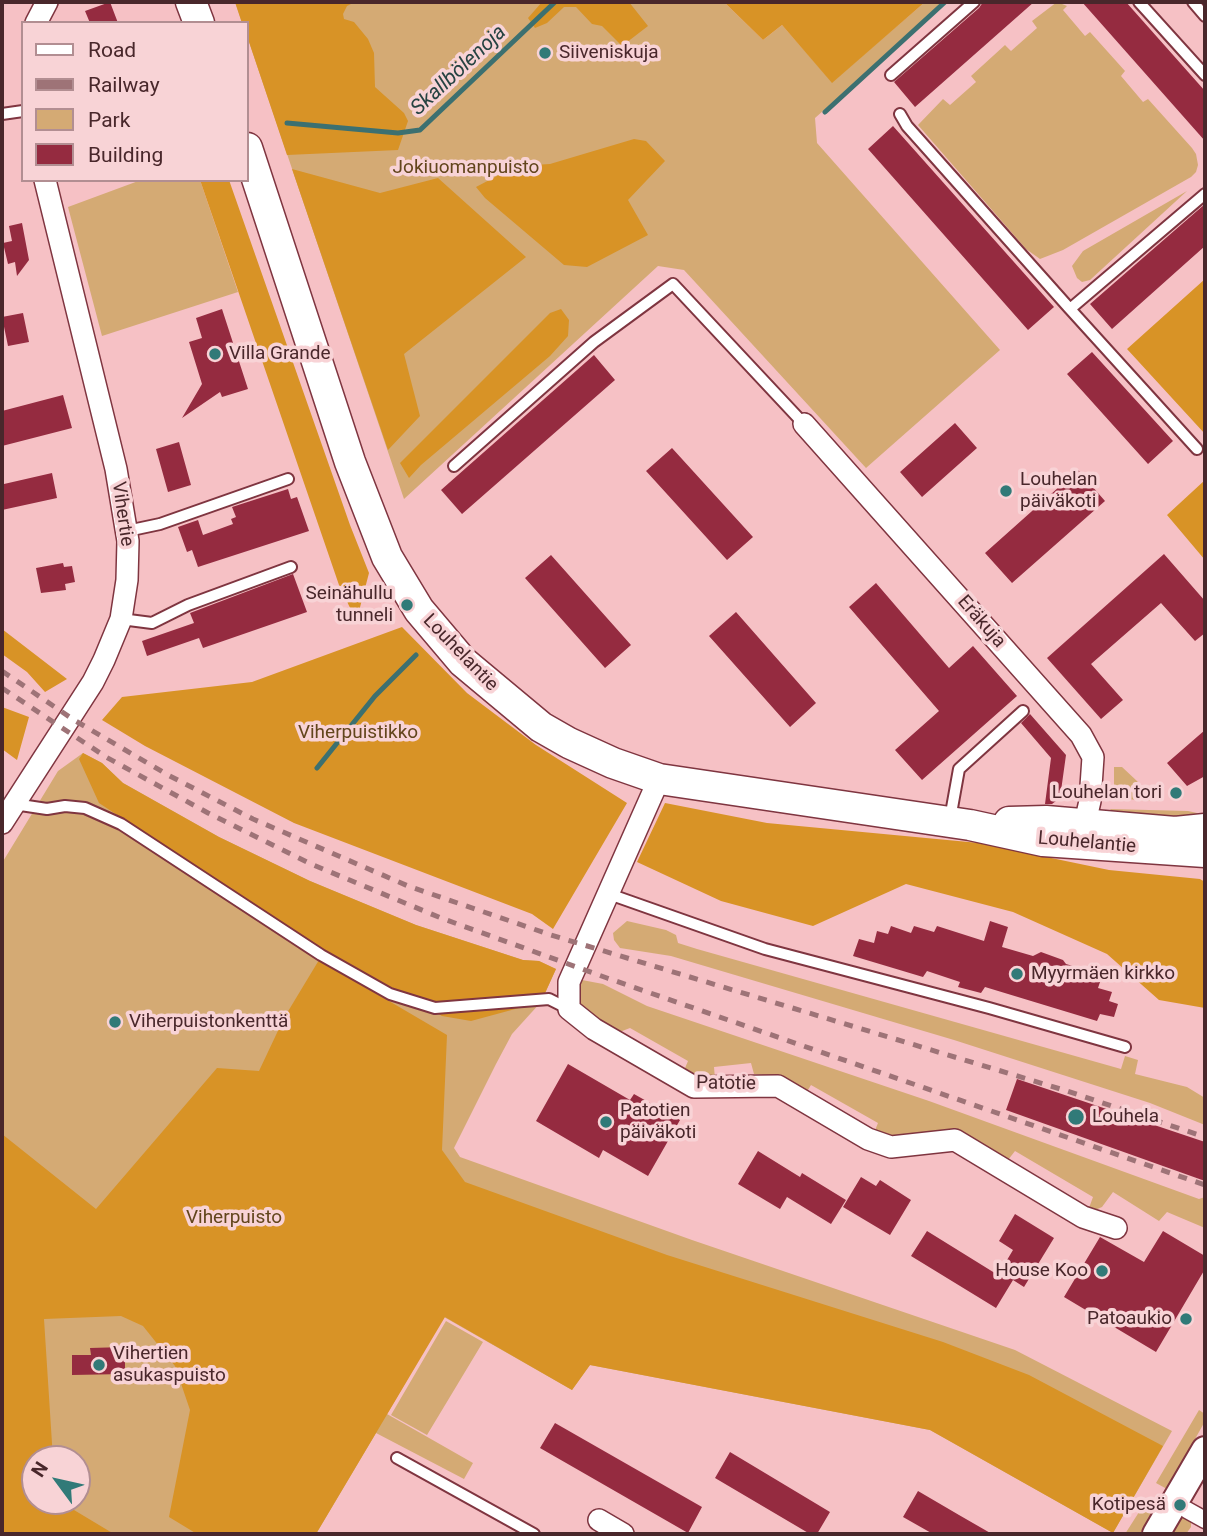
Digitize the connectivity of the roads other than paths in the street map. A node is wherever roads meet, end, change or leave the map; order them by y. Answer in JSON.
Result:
{"nodes":[{"id":1,"x":47,"y":2,"type":"edge"},
{"id":2,"x":191,"y":2,"type":"edge"},
{"id":3,"x":974,"y":2,"type":"edge"},
{"id":4,"x":1139,"y":2,"type":"edge"},
{"id":5,"x":1193,"y":2,"type":"edge"},
{"id":6,"x":1205,"y":16,"type":"edge"},
{"id":7,"x":37,"y":21,"type":"edge"},
{"id":8,"x":198,"y":21,"type":"edge"},
{"id":9,"x":891,"y":75,"type":"dead end"},
{"id":10,"x":1205,"y":75,"type":"edge"},
{"id":11,"x":21,"y":111,"type":"edge"},
{"id":12,"x":2,"y":114,"type":"edge"},
{"id":13,"x":900,"y":114,"type":"dead end"},
{"id":14,"x":248,"y":151,"type":"edge"},
{"id":15,"x":45,"y":182,"type":"edge"},
{"id":16,"x":1205,"y":194,"type":"edge"},
{"id":17,"x":1070,"y":309,"type":"junction"},
{"id":18,"x":804,"y":424,"type":"joint"},
{"id":19,"x":1197,"y":449,"type":"dead end"},
{"id":20,"x":454,"y":466,"type":"dead end"},
{"id":21,"x":288,"y":479,"type":"dead end"},
{"id":22,"x":127,"y":531,"type":"junction"},
{"id":23,"x":291,"y":567,"type":"dead end"},
{"id":24,"x":121,"y":619,"type":"junction"},
{"id":25,"x":1023,"y":711,"type":"dead end"},
{"id":26,"x":659,"y":779,"type":"junction"},
{"id":27,"x":8,"y":804,"type":"edge"},
{"id":28,"x":2,"y":823,"type":"edge"},
{"id":29,"x":960,"y":823,"type":"junction"},
{"id":30,"x":1205,"y":829,"type":"edge"},
{"id":31,"x":1083,"y":834,"type":"junction"},
{"id":32,"x":1205,"y":852,"type":"edge"},
{"id":33,"x":609,"y":894,"type":"junction"},
{"id":34,"x":569,"y":1009,"type":"junction"},
{"id":35,"x":1125,"y":1047,"type":"dead end"},
{"id":36,"x":1116,"y":1228,"type":"dead end"},
{"id":37,"x":1205,"y":1451,"type":"edge"},
{"id":38,"x":397,"y":1458,"type":"dead end"},
{"id":39,"x":1187,"y":1510,"type":"dead end"},
{"id":40,"x":599,"y":1520,"type":"dead end"},
{"id":41,"x":1205,"y":1520,"type":"edge"},
{"id":42,"x":534,"y":1534,"type":"edge"},
{"id":43,"x":623,"y":1534,"type":"edge"},
{"id":44,"x":1156,"y":1534,"type":"edge"}],
"edges":[{"from":1,"to":7,"type":"street"},
{"from":2,"to":8,"type":"main road"},
{"from":3,"to":9,"type":"lane"},
{"from":4,"to":10,"type":"lane"},
{"from":5,"to":6,"type":"lane"},
{"from":11,"to":12,"type":"lane"},
{"from":13,"to":17,"type":"lane"},
{"from":14,"to":26,"type":"main road","name":"Louhelantie"},
{"from":15,"to":22,"type":"street","name":"Vihertie"},
{"from":16,"to":17,"type":"lane"},
{"from":17,"to":19,"type":"lane"},
{"from":18,"to":20,"type":"lane"},
{"from":18,"to":31,"type":"street","name":"Eräkuja"},
{"from":21,"to":22,"type":"lane"},
{"from":22,"to":24,"type":"street","name":"Vihertie"},
{"from":23,"to":24,"type":"lane"},
{"from":24,"to":27,"type":"street","name":"Vihertie"},
{"from":25,"to":29,"type":"lane"},
{"from":26,"to":29,"type":"main road","name":"Louhelantie"},
{"from":26,"to":33,"type":"street"},
{"from":27,"to":28,"type":"street","name":"Vihertie"},
{"from":27,"to":34,"type":"lane"},
{"from":29,"to":31,"type":"main road","name":"Louhelantie"},
{"from":30,"to":31,"type":"main road","name":"Louhelantie"},
{"from":31,"to":32,"type":"main road","name":"Louhelantie"},
{"from":33,"to":34,"type":"street"},
{"from":33,"to":35,"type":"lane"},
{"from":34,"to":36,"type":"street","name":"Patotie"},
{"from":37,"to":44,"type":"street"},
{"from":38,"to":42,"type":"lane"},
{"from":39,"to":41,"type":"street"},
{"from":40,"to":43,"type":"street"}]}
